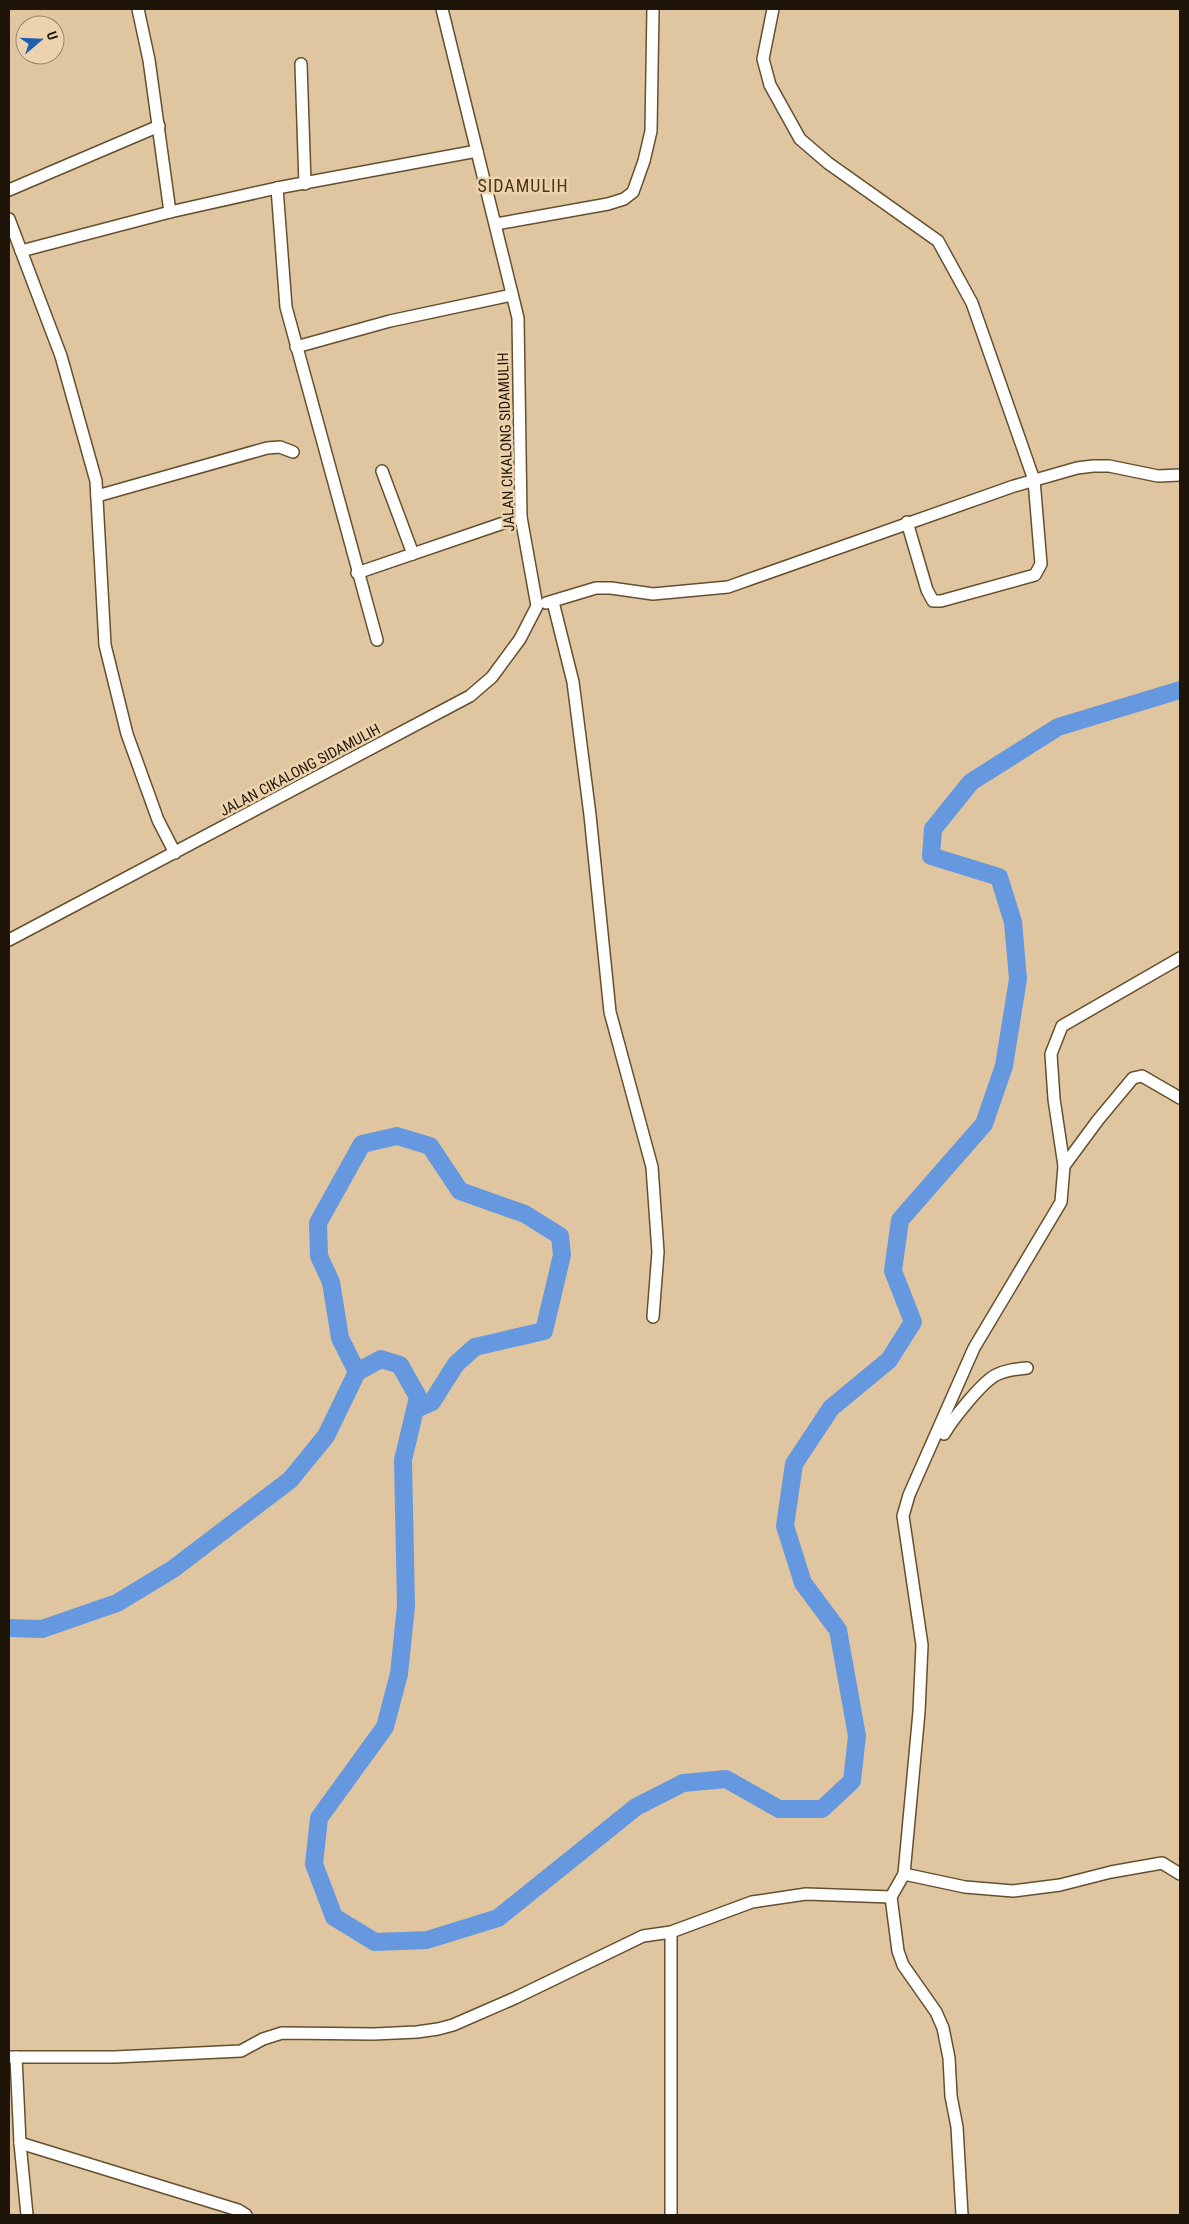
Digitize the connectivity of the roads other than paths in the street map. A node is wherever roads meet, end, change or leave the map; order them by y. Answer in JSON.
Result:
{"nodes":[{"id":1,"x":138,"y":9,"type":"edge"},
{"id":2,"x":442,"y":9,"type":"edge"},
{"id":3,"x":654,"y":9,"type":"edge"},
{"id":4,"x":773,"y":9,"type":"edge"},
{"id":5,"x":301,"y":64,"type":"dead end"},
{"id":6,"x":159,"y":126,"type":"junction"},
{"id":7,"x":477,"y":151,"type":"junction"},
{"id":8,"x":305,"y":184,"type":"junction"},
{"id":9,"x":277,"y":188,"type":"junction"},
{"id":10,"x":9,"y":190,"type":"edge"},
{"id":11,"x":170,"y":212,"type":"junction"},
{"id":12,"x":9,"y":219,"type":"edge"},
{"id":13,"x":496,"y":224,"type":"junction"},
{"id":14,"x":21,"y":251,"type":"junction"},
{"id":15,"x":512,"y":294,"type":"junction"},
{"id":16,"x":296,"y":347,"type":"junction"},
{"id":17,"x":293,"y":452,"type":"dead end"},
{"id":18,"x":382,"y":471,"type":"dead end"},
{"id":19,"x":1180,"y":474,"type":"edge"},
{"id":20,"x":1034,"y":480,"type":"junction"},
{"id":21,"x":96,"y":496,"type":"junction"},
{"id":22,"x":521,"y":517,"type":"junction"},
{"id":23,"x":907,"y":522,"type":"junction"},
{"id":24,"x":413,"y":554,"type":"junction"},
{"id":25,"x":357,"y":573,"type":"junction"},
{"id":26,"x":553,"y":602,"type":"junction"},
{"id":27,"x":538,"y":606,"type":"junction"},
{"id":28,"x":376,"y":640,"type":"dead end"},
{"id":29,"x":175,"y":853,"type":"junction"},
{"id":30,"x":9,"y":940,"type":"edge"},
{"id":31,"x":1180,"y":958,"type":"edge"},
{"id":32,"x":1180,"y":1098,"type":"edge"},
{"id":33,"x":1064,"y":1166,"type":"junction"},
{"id":34,"x":653,"y":1317,"type":"dead end"},
{"id":35,"x":1026,"y":1368,"type":"dead end"},
{"id":36,"x":923,"y":1468,"type":"junction"},
{"id":37,"x":904,"y":1874,"type":"junction"},
{"id":38,"x":1180,"y":1874,"type":"edge"},
{"id":39,"x":891,"y":1896,"type":"junction"},
{"id":40,"x":671,"y":1932,"type":"junction"},
{"id":41,"x":12,"y":2057,"type":"edge"},
{"id":42,"x":20,"y":2143,"type":"junction"},
{"id":43,"x":27,"y":2215,"type":"edge"},
{"id":44,"x":246,"y":2215,"type":"edge"},
{"id":45,"x":671,"y":2215,"type":"edge"},
{"id":46,"x":962,"y":2215,"type":"edge"}],
"edges":[{"from":1,"to":6,"type":"street"},
{"from":2,"to":7,"type":"street","name":"JALAN CIKALONG SIDAMULIH"},
{"from":3,"to":13,"type":"street"},
{"from":4,"to":20,"type":"street"},
{"from":5,"to":8,"type":"street"},
{"from":6,"to":10,"type":"street"},
{"from":6,"to":11,"type":"street"},
{"from":7,"to":8,"type":"street"},
{"from":7,"to":13,"type":"street","name":"JALAN CIKALONG SIDAMULIH"},
{"from":8,"to":9,"type":"street"},
{"from":9,"to":11,"type":"street"},
{"from":9,"to":16,"type":"street"},
{"from":11,"to":14,"type":"street"},
{"from":12,"to":14,"type":"street"},
{"from":13,"to":15,"type":"street","name":"JALAN CIKALONG SIDAMULIH"},
{"from":14,"to":21,"type":"street"},
{"from":15,"to":16,"type":"street"},
{"from":15,"to":22,"type":"street","name":"JALAN CIKALONG SIDAMULIH"},
{"from":16,"to":25,"type":"street"},
{"from":17,"to":21,"type":"street"},
{"from":18,"to":24,"type":"street"},
{"from":19,"to":20,"type":"street"},
{"from":20,"to":23,"type":"street"},
{"from":20,"to":23,"type":"street"},
{"from":21,"to":29,"type":"street"},
{"from":22,"to":24,"type":"street"},
{"from":22,"to":27,"type":"street","name":"JALAN CIKALONG SIDAMULIH"},
{"from":23,"to":26,"type":"street"},
{"from":24,"to":25,"type":"street"},
{"from":25,"to":28,"type":"street"},
{"from":26,"to":27,"type":"street"},
{"from":26,"to":34,"type":"street"},
{"from":27,"to":29,"type":"street","name":"JALAN CIKALONG SIDAMULIH"},
{"from":29,"to":30,"type":"street","name":"JALAN CIKALONG SIDAMULIH"},
{"from":31,"to":33,"type":"street"},
{"from":32,"to":33,"type":"street"},
{"from":33,"to":36,"type":"street"},
{"from":35,"to":36,"type":"street"},
{"from":36,"to":37,"type":"street"},
{"from":37,"to":38,"type":"street"},
{"from":37,"to":39,"type":"street"},
{"from":39,"to":40,"type":"street"},
{"from":39,"to":46,"type":"street"},
{"from":40,"to":41,"type":"street"},
{"from":40,"to":45,"type":"street"},
{"from":41,"to":42,"type":"street"},
{"from":42,"to":43,"type":"street"},
{"from":42,"to":44,"type":"street"}]}
